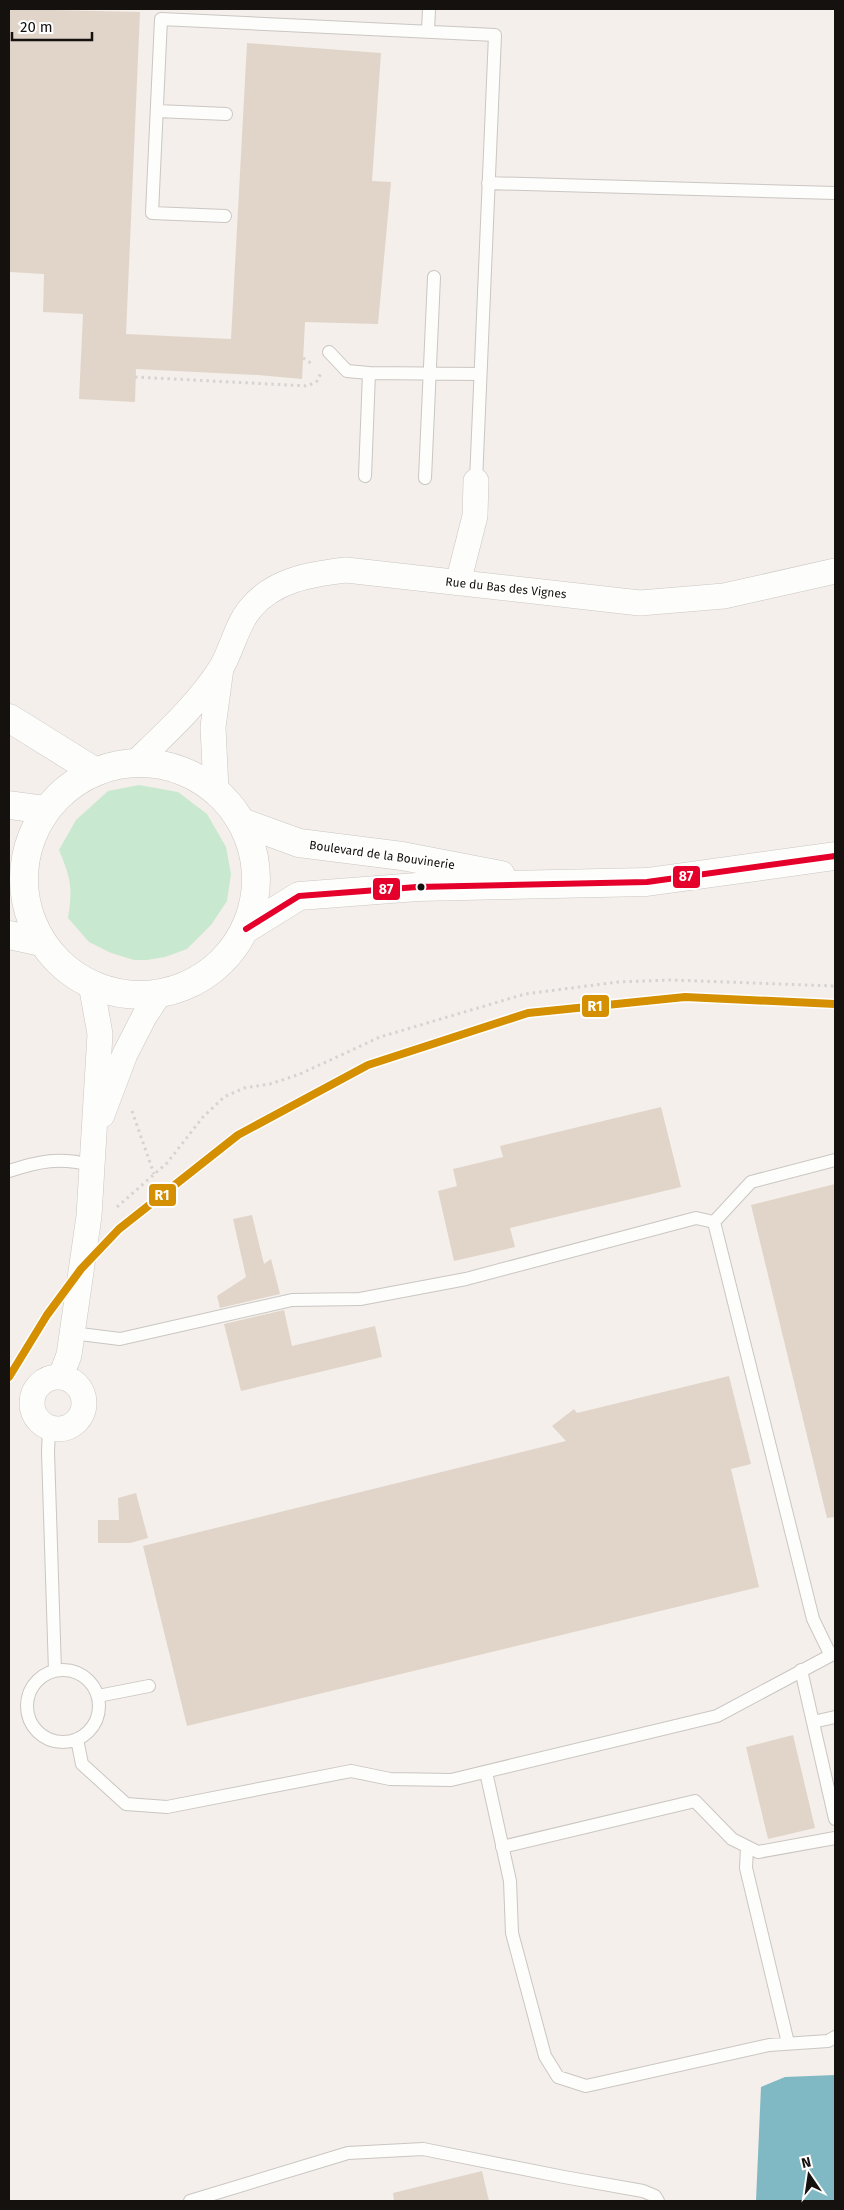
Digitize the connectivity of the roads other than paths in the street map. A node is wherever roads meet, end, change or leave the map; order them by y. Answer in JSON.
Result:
{"nodes":[{"id":1,"x":429,"y":9,"type":"edge"},
{"id":2,"x":428,"y":32,"type":"junction"},
{"id":3,"x":157,"y":111,"type":"junction"},
{"id":4,"x":226,"y":114,"type":"dead end"},
{"id":5,"x":488,"y":183,"type":"junction"},
{"id":6,"x":835,"y":193,"type":"edge"},
{"id":7,"x":225,"y":216,"type":"dead end"},
{"id":8,"x":434,"y":277,"type":"dead end"},
{"id":9,"x":329,"y":352,"type":"dead end"},
{"id":10,"x":369,"y":373,"type":"junction"},
{"id":11,"x":429,"y":373,"type":"junction"},
{"id":12,"x":480,"y":374,"type":"junction"},
{"id":13,"x":365,"y":476,"type":"dead end"},
{"id":14,"x":426,"y":478,"type":"dead end"},
{"id":15,"x":476,"y":481,"type":"joint"},
{"id":16,"x":835,"y":571,"type":"edge"},
{"id":17,"x":458,"y":583,"type":"junction"},
{"id":18,"x":221,"y":668,"type":"junction"},
{"id":19,"x":9,"y":718,"type":"edge"},
{"id":20,"x":136,"y":762,"type":"junction"},
{"id":21,"x":94,"y":772,"type":"junction"},
{"id":22,"x":216,"y":790,"type":"junction"},
{"id":23,"x":9,"y":805,"type":"edge"},
{"id":24,"x":46,"y":810,"type":"junction"},
{"id":25,"x":244,"y":823,"type":"junction"},
{"id":26,"x":834,"y":857,"type":"edge"},
{"id":27,"x":16,"y":867,"type":"edge"},
{"id":28,"x":552,"y":885,"type":"junction"},
{"id":29,"x":246,"y":929,"type":"junction"},
{"id":30,"x":9,"y":935,"type":"edge"},
{"id":31,"x":42,"y":942,"type":"junction"},
{"id":32,"x":91,"y":984,"type":"junction"},
{"id":33,"x":159,"y":994,"type":"junction"},
{"id":34,"x":93,"y":1138,"type":"junction"},
{"id":35,"x":835,"y":1160,"type":"edge"},
{"id":36,"x":91,"y":1165,"type":"junction"},
{"id":37,"x":9,"y":1172,"type":"edge"},
{"id":38,"x":714,"y":1222,"type":"junction"},
{"id":39,"x":72,"y":1334,"type":"junction"},
{"id":40,"x":61,"y":1376,"type":"junction"},
{"id":41,"x":49,"y":1428,"type":"junction"},
{"id":42,"x":833,"y":1654,"type":"edge"},
{"id":43,"x":801,"y":1670,"type":"junction"},
{"id":44,"x":55,"y":1671,"type":"junction"},
{"id":45,"x":149,"y":1686,"type":"dead end"},
{"id":46,"x":98,"y":1696,"type":"junction"},
{"id":47,"x":835,"y":1717,"type":"edge"},
{"id":48,"x":813,"y":1722,"type":"junction"},
{"id":49,"x":77,"y":1739,"type":"junction"},
{"id":50,"x":486,"y":1772,"type":"junction"},
{"id":51,"x":835,"y":1819,"type":"edge"},
{"id":52,"x":835,"y":1838,"type":"edge"},
{"id":53,"x":502,"y":1846,"type":"junction"},
{"id":54,"x":747,"y":1847,"type":"junction"},
{"id":55,"x":835,"y":2037,"type":"edge"},
{"id":56,"x":788,"y":2043,"type":"junction"},
{"id":57,"x":190,"y":2201,"type":"edge"},
{"id":58,"x":658,"y":2201,"type":"edge"}],
"edges":[{"from":1,"to":2,"type":"lane"},
{"from":2,"to":3,"type":"lane"},
{"from":2,"to":5,"type":"lane"},
{"from":3,"to":4,"type":"lane"},
{"from":3,"to":7,"type":"lane"},
{"from":5,"to":6,"type":"lane"},
{"from":5,"to":12,"type":"lane"},
{"from":8,"to":11,"type":"lane"},
{"from":9,"to":10,"type":"lane"},
{"from":10,"to":11,"type":"lane"},
{"from":10,"to":13,"type":"lane"},
{"from":11,"to":12,"type":"lane"},
{"from":11,"to":14,"type":"lane"},
{"from":12,"to":15,"type":"lane"},
{"from":15,"to":17,"type":"street"},
{"from":16,"to":17,"type":"street","name":"Rue du Bas des Vignes"},
{"from":17,"to":18,"type":"street","name":"Rue du Bas des Vignes"},
{"from":18,"to":20,"type":"street","name":"Rue du Bas des Vignes"},
{"from":18,"to":22,"type":"street","name":"Rue du Bas des Vignes"},
{"from":19,"to":21,"type":"main road"},
{"from":20,"to":21,"type":"main road"},
{"from":20,"to":22,"type":"main road"},
{"from":21,"to":24,"type":"main road"},
{"from":22,"to":25,"type":"main road"},
{"from":23,"to":24,"type":"main road"},
{"from":24,"to":27,"type":"main road"},
{"from":25,"to":28,"type":"main road","name":"Boulevard de la Bouvinerie"},
{"from":25,"to":29,"type":"main road"},
{"from":26,"to":28,"type":"main road","name":"Boulevard de la Bouvinerie"},
{"from":27,"to":31,"type":"main road"},
{"from":28,"to":29,"type":"main road","name":"Boulevard de la Bouvinerie"},
{"from":29,"to":33,"type":"main road"},
{"from":30,"to":31,"type":"main road"},
{"from":31,"to":32,"type":"main road"},
{"from":32,"to":33,"type":"main road"},
{"from":32,"to":34,"type":"street"},
{"from":33,"to":34,"type":"street"},
{"from":34,"to":36,"type":"street"},
{"from":35,"to":38,"type":"lane"},
{"from":36,"to":37,"type":"lane"},
{"from":36,"to":39,"type":"street"},
{"from":38,"to":39,"type":"lane"},
{"from":38,"to":42,"type":"lane"},
{"from":39,"to":40,"type":"street"},
{"from":40,"to":41,"type":"street"},
{"from":40,"to":41,"type":"street"},
{"from":41,"to":44,"type":"lane"},
{"from":42,"to":43,"type":"lane"},
{"from":43,"to":48,"type":"lane"},
{"from":43,"to":50,"type":"lane"},
{"from":44,"to":46,"type":"lane"},
{"from":44,"to":49,"type":"lane"},
{"from":45,"to":46,"type":"lane"},
{"from":46,"to":49,"type":"lane"},
{"from":47,"to":48,"type":"lane"},
{"from":48,"to":51,"type":"lane"},
{"from":49,"to":50,"type":"lane"},
{"from":50,"to":53,"type":"lane"},
{"from":52,"to":54,"type":"lane"},
{"from":53,"to":54,"type":"lane"},
{"from":53,"to":56,"type":"lane"},
{"from":54,"to":56,"type":"lane"},
{"from":55,"to":56,"type":"lane"},
{"from":57,"to":58,"type":"lane"}]}
